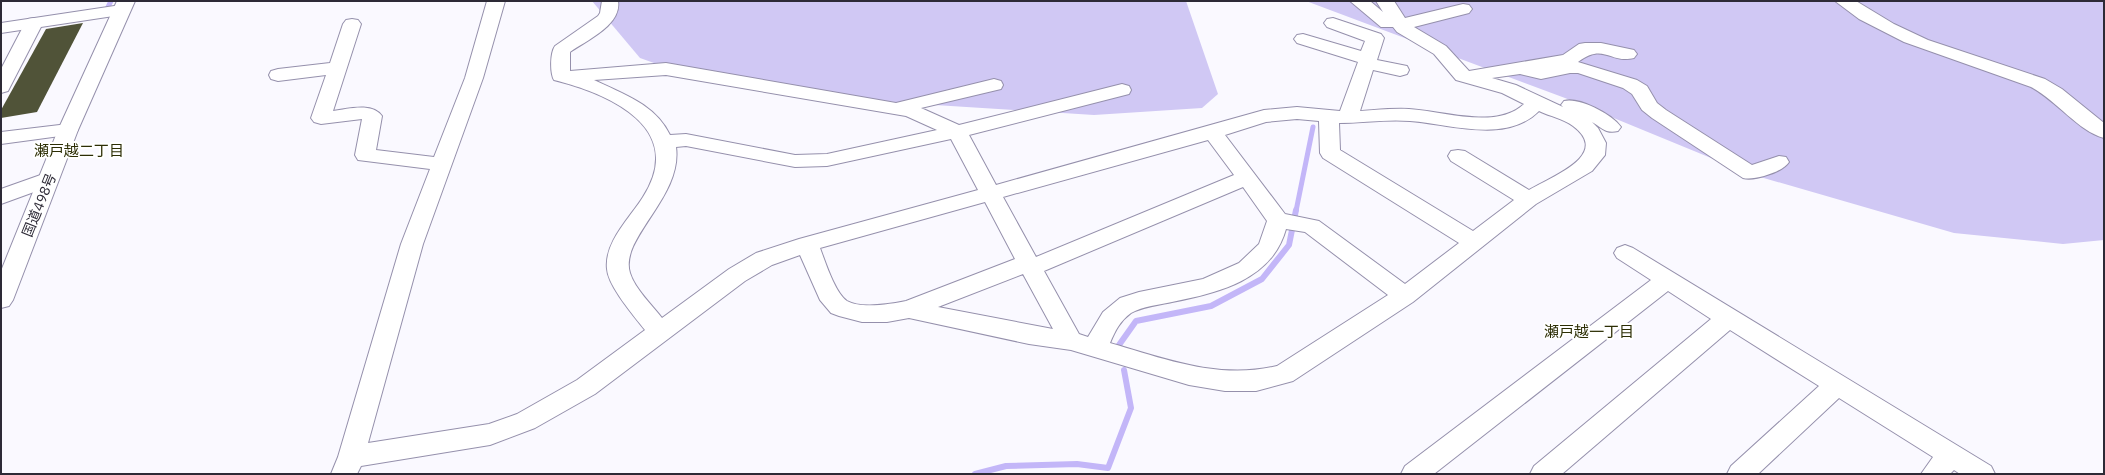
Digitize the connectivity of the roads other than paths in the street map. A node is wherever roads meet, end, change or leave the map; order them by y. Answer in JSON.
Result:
{"nodes":[{"id":1,"x":496,"y":1,"type":"edge"},
{"id":2,"x":1359,"y":1,"type":"edge"},
{"id":3,"x":1371,"y":1,"type":"edge"},
{"id":4,"x":1385,"y":1,"type":"edge"},
{"id":5,"x":1844,"y":1,"type":"edge"},
{"id":6,"x":610,"y":2,"type":"dead end"},
{"id":7,"x":124,"y":5,"type":"edge"},
{"id":8,"x":1463,"y":9,"type":"dead end"},
{"id":9,"x":34,"y":23,"type":"junction"},
{"id":10,"x":1333,"y":23,"type":"dead end"},
{"id":11,"x":352,"y":24,"type":"dead end"},
{"id":12,"x":1397,"y":25,"type":"junction"},
{"id":13,"x":1,"y":28,"type":"edge"},
{"id":14,"x":1303,"y":39,"type":"dead end"},
{"id":15,"x":1628,"y":54,"type":"dead end"},
{"id":16,"x":1367,"y":61,"type":"junction"},
{"id":17,"x":338,"y":68,"type":"junction"},
{"id":18,"x":1520,"y":68,"type":"junction"},
{"id":19,"x":1400,"y":70,"type":"dead end"},
{"id":20,"x":278,"y":75,"type":"dead end"},
{"id":21,"x":572,"y":77,"type":"junction"},
{"id":22,"x":1468,"y":77,"type":"junction"},
{"id":23,"x":994,"y":85,"type":"dead end"},
{"id":24,"x":1,"y":87,"type":"edge"},
{"id":25,"x":1509,"y":89,"type":"junction"},
{"id":26,"x":1122,"y":90,"type":"dead end"},
{"id":27,"x":1642,"y":94,"type":"junction"},
{"id":28,"x":1536,"y":103,"type":"junction"},
{"id":29,"x":894,"y":108,"type":"junction"},
{"id":30,"x":1681,"y":114,"type":"dead end"},
{"id":31,"x":1339,"y":116,"type":"junction"},
{"id":32,"x":1611,"y":128,"type":"dead end"},
{"id":33,"x":68,"y":130,"type":"junction"},
{"id":34,"x":957,"y":132,"type":"junction"},
{"id":35,"x":1212,"y":132,"type":"junction"},
{"id":36,"x":2104,"y":132,"type":"edge"},
{"id":37,"x":1,"y":138,"type":"edge"},
{"id":38,"x":665,"y":142,"type":"junction"},
{"id":39,"x":1458,"y":156,"type":"dead end"},
{"id":40,"x":1780,"y":162,"type":"dead end"},
{"id":41,"x":442,"y":164,"type":"junction"},
{"id":42,"x":1247,"y":178,"type":"junction"},
{"id":43,"x":49,"y":179,"type":"junction"},
{"id":44,"x":991,"y":193,"type":"junction"},
{"id":45,"x":1,"y":197,"type":"edge"},
{"id":46,"x":1529,"y":199,"type":"junction"},
{"id":47,"x":1279,"y":220,"type":"junction"},
{"id":48,"x":1474,"y":242,"type":"junction"},
{"id":49,"x":807,"y":244,"type":"junction"},
{"id":50,"x":1625,"y":253,"type":"dead end"},
{"id":51,"x":1029,"y":266,"type":"junction"},
{"id":52,"x":1667,"y":280,"type":"junction"},
{"id":53,"x":4,"y":288,"type":"edge"},
{"id":54,"x":1405,"y":296,"type":"junction"},
{"id":55,"x":909,"y":309,"type":"junction"},
{"id":56,"x":1728,"y":318,"type":"junction"},
{"id":57,"x":660,"y":333,"type":"junction"},
{"id":58,"x":1070,"y":341,"type":"junction"},
{"id":59,"x":1096,"y":348,"type":"junction"},
{"id":60,"x":1837,"y":385,"type":"junction"},
{"id":61,"x":1951,"y":455,"type":"junction"},
{"id":62,"x":348,"y":466,"type":"edge"},
{"id":63,"x":1414,"y":474,"type":"edge"},
{"id":64,"x":1543,"y":474,"type":"edge"},
{"id":65,"x":1740,"y":474,"type":"edge"},
{"id":66,"x":1934,"y":474,"type":"edge"},
{"id":67,"x":1982,"y":474,"type":"edge"}],
"edges":[{"from":1,"to":41,"type":"main road"},
{"from":2,"to":12,"type":"main road"},
{"from":3,"to":12,"type":"main road"},
{"from":4,"to":12,"type":"main road"},
{"from":5,"to":36,"type":"main road"},
{"from":6,"to":21,"type":"main road"},
{"from":7,"to":9,"type":"main road"},
{"from":7,"to":33,"type":"main road","name":"国道498号"},
{"from":8,"to":12,"type":"main road"},
{"from":9,"to":13,"type":"main road"},
{"from":9,"to":24,"type":"main road"},
{"from":10,"to":16,"type":"main road"},
{"from":11,"to":17,"type":"main road"},
{"from":12,"to":22,"type":"main road"},
{"from":14,"to":16,"type":"main road"},
{"from":15,"to":18,"type":"main road"},
{"from":16,"to":19,"type":"main road"},
{"from":16,"to":31,"type":"main road"},
{"from":17,"to":20,"type":"main road"},
{"from":17,"to":41,"type":"main road"},
{"from":18,"to":22,"type":"main road"},
{"from":18,"to":27,"type":"main road"},
{"from":21,"to":29,"type":"main road"},
{"from":21,"to":38,"type":"main road"},
{"from":22,"to":25,"type":"main road"},
{"from":23,"to":29,"type":"main road"},
{"from":25,"to":28,"type":"main road"},
{"from":25,"to":32,"type":"main road"},
{"from":26,"to":34,"type":"main road"},
{"from":27,"to":30,"type":"main road"},
{"from":27,"to":40,"type":"main road"},
{"from":28,"to":31,"type":"main road"},
{"from":28,"to":46,"type":"main road"},
{"from":29,"to":34,"type":"main road"},
{"from":31,"to":35,"type":"main road"},
{"from":31,"to":48,"type":"main road"},
{"from":33,"to":37,"type":"main road"},
{"from":33,"to":43,"type":"main road","name":"国道498号"},
{"from":34,"to":38,"type":"main road"},
{"from":34,"to":44,"type":"main road"},
{"from":35,"to":42,"type":"main road"},
{"from":35,"to":44,"type":"main road"},
{"from":38,"to":57,"type":"main road"},
{"from":39,"to":46,"type":"main road"},
{"from":41,"to":62,"type":"main road"},
{"from":42,"to":47,"type":"main road"},
{"from":42,"to":51,"type":"main road"},
{"from":43,"to":45,"type":"main road"},
{"from":43,"to":53,"type":"main road","name":"国道498号"},
{"from":44,"to":49,"type":"main road"},
{"from":44,"to":51,"type":"main road"},
{"from":46,"to":48,"type":"main road"},
{"from":47,"to":54,"type":"main road"},
{"from":47,"to":59,"type":"main road"},
{"from":48,"to":54,"type":"main road"},
{"from":49,"to":55,"type":"main road"},
{"from":49,"to":57,"type":"main road"},
{"from":50,"to":52,"type":"main road"},
{"from":51,"to":55,"type":"main road"},
{"from":51,"to":58,"type":"main road"},
{"from":52,"to":56,"type":"main road"},
{"from":52,"to":63,"type":"main road"},
{"from":54,"to":59,"type":"main road"},
{"from":55,"to":58,"type":"main road"},
{"from":56,"to":60,"type":"main road"},
{"from":56,"to":64,"type":"main road"},
{"from":57,"to":62,"type":"main road"},
{"from":58,"to":59,"type":"main road"},
{"from":60,"to":61,"type":"main road"},
{"from":60,"to":65,"type":"main road"},
{"from":61,"to":66,"type":"main road"},
{"from":61,"to":67,"type":"main road"}]}
